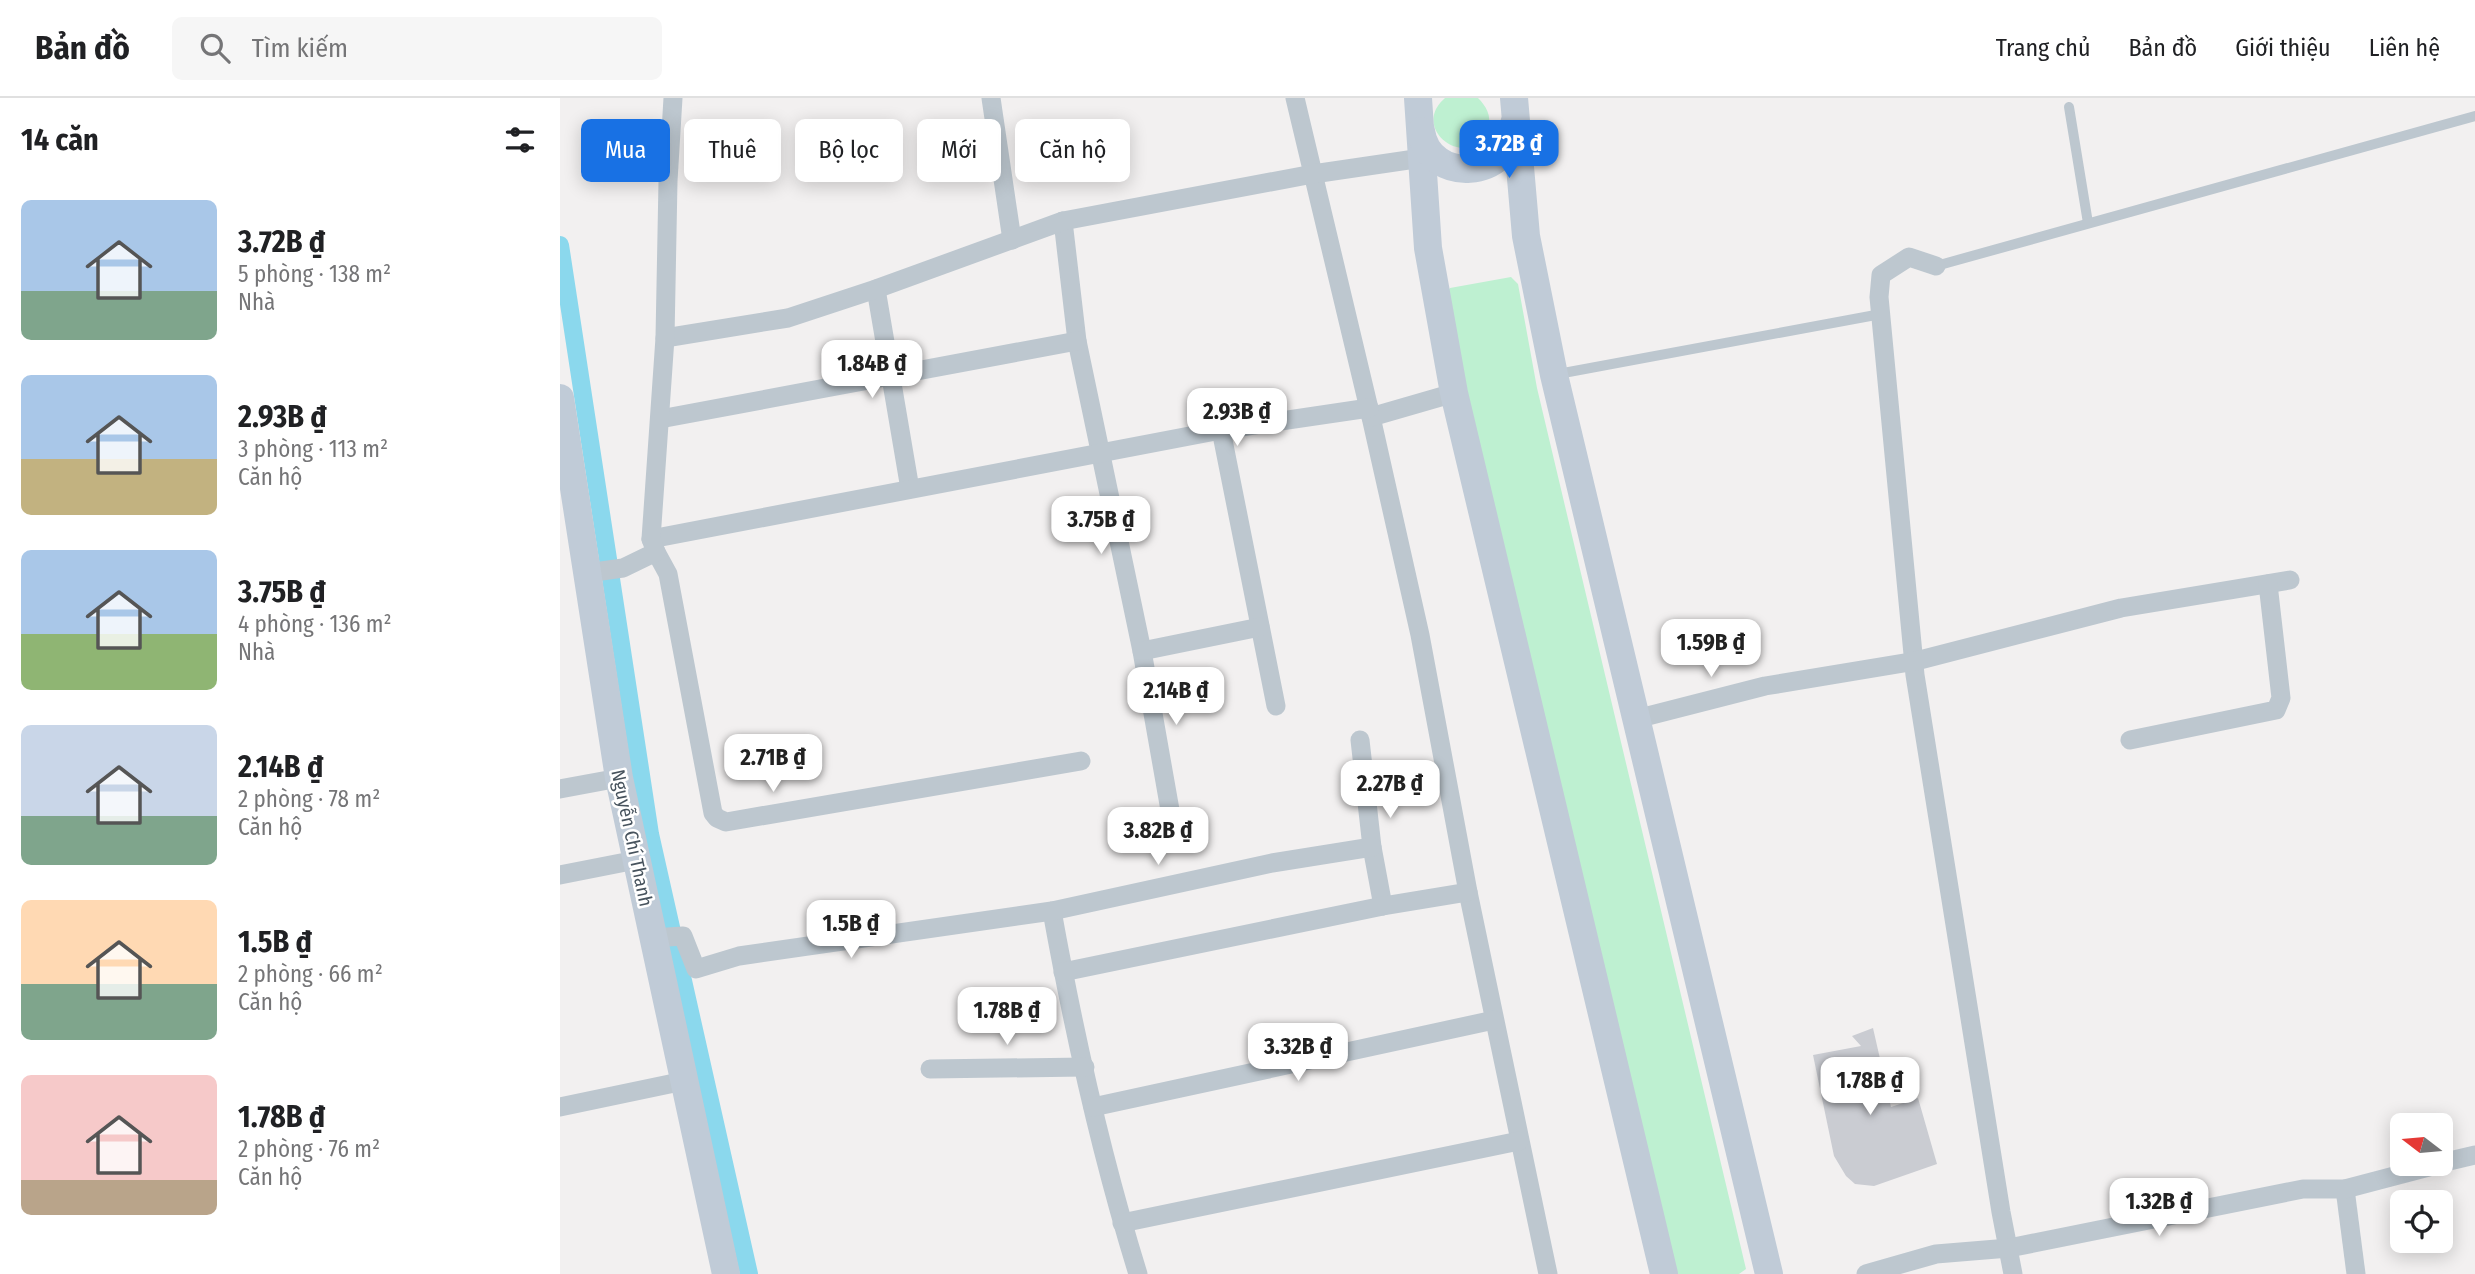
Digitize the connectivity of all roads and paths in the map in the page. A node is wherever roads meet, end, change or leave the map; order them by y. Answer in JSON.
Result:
{"nodes":[{"id":1,"x":673,"y":98,"type":"edge"},
{"id":2,"x":991,"y":98,"type":"edge"},
{"id":3,"x":1295,"y":98,"type":"edge"},
{"id":4,"x":1511,"y":102,"type":"edge"},
{"id":5,"x":1422,"y":104,"type":"edge"},
{"id":6,"x":2069,"y":107,"type":"dead end"},
{"id":7,"x":2475,"y":116,"type":"edge"},
{"id":8,"x":1422,"y":158,"type":"junction"},
{"id":9,"x":1313,"y":174,"type":"junction"},
{"id":10,"x":1063,"y":221,"type":"junction"},
{"id":11,"x":2088,"y":223,"type":"junction"},
{"id":12,"x":1012,"y":240,"type":"junction"},
{"id":13,"x":1936,"y":265,"type":"joint"},
{"id":14,"x":877,"y":289,"type":"junction"},
{"id":15,"x":1881,"y":314,"type":"junction"},
{"id":16,"x":665,"y":338,"type":"junction"},
{"id":17,"x":1077,"y":341,"type":"junction"},
{"id":18,"x":1554,"y":375,"type":"junction"},
{"id":19,"x":891,"y":376,"type":"junction"},
{"id":20,"x":1454,"y":393,"type":"junction"},
{"id":21,"x":560,"y":398,"type":"edge"},
{"id":22,"x":1370,"y":413,"type":"junction"},
{"id":23,"x":660,"y":419,"type":"junction"},
{"id":24,"x":1221,"y":430,"type":"junction"},
{"id":25,"x":1099,"y":453,"type":"junction"},
{"id":26,"x":910,"y":489,"type":"junction"},
{"id":27,"x":654,"y":545,"type":"junction"},
{"id":28,"x":587,"y":573,"type":"junction"},
{"id":29,"x":2290,"y":580,"type":"dead end"},
{"id":30,"x":2268,"y":584,"type":"junction"},
{"id":31,"x":1260,"y":626,"type":"junction"},
{"id":32,"x":1142,"y":651,"type":"junction"},
{"id":33,"x":1913,"y":662,"type":"junction"},
{"id":34,"x":1276,"y":706,"type":"dead end"},
{"id":35,"x":1636,"y":719,"type":"junction"},
{"id":36,"x":1360,"y":740,"type":"dead end"},
{"id":37,"x":2130,"y":740,"type":"dead end"},
{"id":38,"x":1081,"y":761,"type":"dead end"},
{"id":39,"x":619,"y":778,"type":"junction"},
{"id":40,"x":560,"y":789,"type":"edge"},
{"id":41,"x":1170,"y":810,"type":"dead end"},
{"id":42,"x":1372,"y":847,"type":"junction"},
{"id":43,"x":636,"y":860,"type":"junction"},
{"id":44,"x":560,"y":875,"type":"edge"},
{"id":45,"x":1468,"y":892,"type":"junction"},
{"id":46,"x":1383,"y":906,"type":"junction"},
{"id":47,"x":1052,"y":911,"type":"junction"},
{"id":48,"x":665,"y":938,"type":"junction"},
{"id":49,"x":1063,"y":972,"type":"junction"},
{"id":50,"x":1494,"y":1020,"type":"junction"},
{"id":51,"x":1085,"y":1067,"type":"junction"},
{"id":52,"x":930,"y":1069,"type":"dead end"},
{"id":53,"x":684,"y":1081,"type":"junction"},
{"id":54,"x":560,"y":1107,"type":"edge"},
{"id":55,"x":1093,"y":1107,"type":"junction"},
{"id":56,"x":1519,"y":1141,"type":"junction"},
{"id":57,"x":2475,"y":1154,"type":"edge"},
{"id":58,"x":2454,"y":1160,"type":"edge"},
{"id":59,"x":2395,"y":1176,"type":"edge"},
{"id":60,"x":2345,"y":1189,"type":"junction"},
{"id":61,"x":1122,"y":1223,"type":"junction"},
{"id":62,"x":2009,"y":1248,"type":"junction"},
{"id":63,"x":726,"y":1274,"type":"edge"},
{"id":64,"x":1138,"y":1274,"type":"edge"},
{"id":65,"x":1548,"y":1274,"type":"edge"},
{"id":66,"x":1664,"y":1274,"type":"edge"},
{"id":67,"x":1769,"y":1274,"type":"edge"},
{"id":68,"x":1866,"y":1274,"type":"edge"},
{"id":69,"x":2013,"y":1274,"type":"edge"},
{"id":70,"x":2356,"y":1274,"type":"edge"}],
"edges":[{"from":1,"to":16,"type":"street"},
{"from":2,"to":12,"type":"street"},
{"from":3,"to":9,"type":"street"},
{"from":4,"to":5,"type":"street"},
{"from":4,"to":18,"type":"street"},
{"from":5,"to":8,"type":"street"},
{"from":6,"to":11,"type":"lane"},
{"from":7,"to":11,"type":"lane"},
{"from":8,"to":9,"type":"street"},
{"from":8,"to":20,"type":"street"},
{"from":9,"to":10,"type":"street"},
{"from":9,"to":22,"type":"street"},
{"from":10,"to":12,"type":"street"},
{"from":10,"to":17,"type":"street"},
{"from":11,"to":13,"type":"lane"},
{"from":12,"to":14,"type":"street"},
{"from":13,"to":15,"type":"street"},
{"from":14,"to":16,"type":"street"},
{"from":14,"to":19,"type":"street"},
{"from":15,"to":18,"type":"lane"},
{"from":15,"to":33,"type":"street"},
{"from":16,"to":23,"type":"street"},
{"from":17,"to":19,"type":"street"},
{"from":17,"to":25,"type":"street"},
{"from":18,"to":35,"type":"street"},
{"from":19,"to":23,"type":"street"},
{"from":19,"to":26,"type":"street"},
{"from":20,"to":22,"type":"street"},
{"from":20,"to":66,"type":"street"},
{"from":21,"to":28,"type":"street","name":"Nguyễn Chí Thanh"},
{"from":22,"to":24,"type":"street"},
{"from":22,"to":45,"type":"street"},
{"from":23,"to":27,"type":"street"},
{"from":24,"to":25,"type":"street"},
{"from":24,"to":31,"type":"street"},
{"from":25,"to":26,"type":"street"},
{"from":25,"to":32,"type":"street"},
{"from":26,"to":27,"type":"street"},
{"from":27,"to":28,"type":"street"},
{"from":27,"to":38,"type":"street"},
{"from":28,"to":39,"type":"street","name":"Nguyễn Chí Thanh"},
{"from":29,"to":30,"type":"street"},
{"from":30,"to":33,"type":"street"},
{"from":30,"to":37,"type":"street"},
{"from":31,"to":32,"type":"street"},
{"from":31,"to":34,"type":"street"},
{"from":32,"to":41,"type":"street"},
{"from":33,"to":35,"type":"street"},
{"from":33,"to":62,"type":"street"},
{"from":35,"to":67,"type":"street"},
{"from":36,"to":42,"type":"street"},
{"from":39,"to":40,"type":"street"},
{"from":39,"to":43,"type":"street","name":"Nguyễn Chí Thanh"},
{"from":42,"to":46,"type":"street"},
{"from":42,"to":47,"type":"street"},
{"from":43,"to":44,"type":"street"},
{"from":43,"to":48,"type":"street","name":"Nguyễn Chí Thanh"},
{"from":45,"to":46,"type":"street"},
{"from":45,"to":50,"type":"street"},
{"from":46,"to":49,"type":"street"},
{"from":47,"to":48,"type":"street"},
{"from":47,"to":49,"type":"street"},
{"from":48,"to":53,"type":"street","name":"Nguyễn Chí Thanh"},
{"from":49,"to":51,"type":"street"},
{"from":50,"to":55,"type":"street"},
{"from":50,"to":56,"type":"street"},
{"from":51,"to":52,"type":"street"},
{"from":51,"to":55,"type":"street"},
{"from":53,"to":54,"type":"street"},
{"from":53,"to":63,"type":"street","name":"Nguyễn Chí Thanh"},
{"from":55,"to":61,"type":"street"},
{"from":56,"to":61,"type":"street"},
{"from":56,"to":65,"type":"street"},
{"from":57,"to":58,"type":"street"},
{"from":59,"to":60,"type":"street"},
{"from":60,"to":62,"type":"street"},
{"from":60,"to":70,"type":"street"},
{"from":61,"to":64,"type":"street"},
{"from":62,"to":68,"type":"street"},
{"from":62,"to":69,"type":"street"}]}
